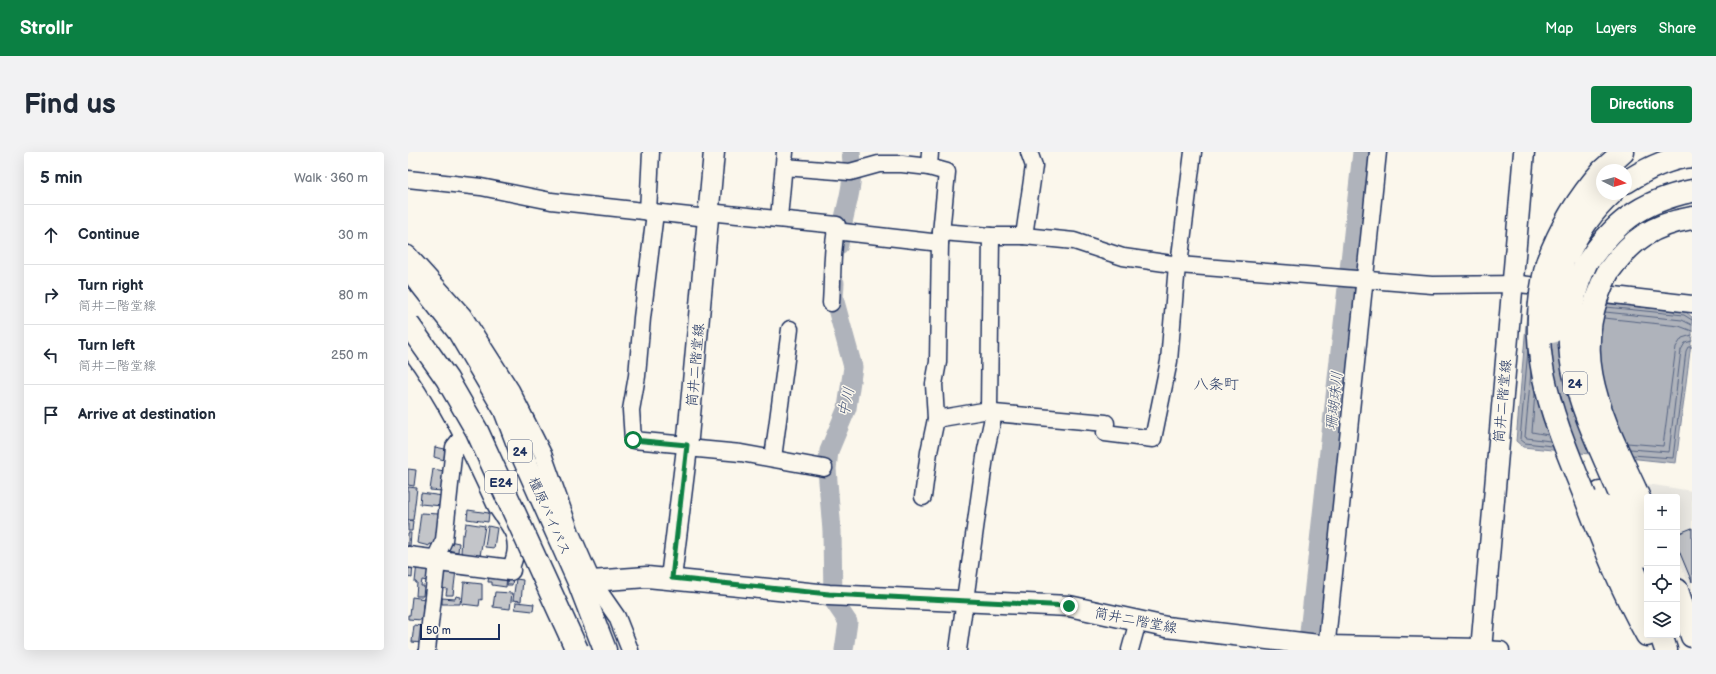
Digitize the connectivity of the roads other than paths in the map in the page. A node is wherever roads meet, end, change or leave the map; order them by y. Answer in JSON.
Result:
{"nodes":[{"id":1,"x":651,"y":152,"type":"edge"},
{"id":2,"x":714,"y":152,"type":"edge"},
{"id":3,"x":1029,"y":152,"type":"edge"},
{"id":4,"x":1192,"y":152,"type":"edge"},
{"id":5,"x":1378,"y":152,"type":"edge"},
{"id":6,"x":1524,"y":152,"type":"edge"},
{"id":7,"x":1623,"y":152,"type":"edge"},
{"id":8,"x":1692,"y":156,"type":"edge"},
{"id":9,"x":785,"y":160,"type":"edge"},
{"id":10,"x":930,"y":160,"type":"edge"},
{"id":11,"x":1609,"y":164,"type":"edge"},
{"id":12,"x":1596,"y":177,"type":"edge"},
{"id":13,"x":1632,"y":178,"type":"edge"},
{"id":14,"x":408,"y":180,"type":"edge"},
{"id":15,"x":1692,"y":191,"type":"edge"},
{"id":16,"x":1604,"y":200,"type":"edge"},
{"id":17,"x":652,"y":212,"type":"junction"},
{"id":18,"x":708,"y":215,"type":"junction"},
{"id":19,"x":779,"y":218,"type":"junction"},
{"id":20,"x":1692,"y":218,"type":"edge"},
{"id":21,"x":840,"y":232,"type":"junction"},
{"id":22,"x":991,"y":236,"type":"junction"},
{"id":23,"x":1024,"y":236,"type":"junction"},
{"id":24,"x":941,"y":237,"type":"junction"},
{"id":25,"x":408,"y":254,"type":"edge"},
{"id":26,"x":1178,"y":265,"type":"junction"},
{"id":27,"x":1565,"y":265,"type":"junction"},
{"id":28,"x":408,"y":267,"type":"edge"},
{"id":29,"x":1363,"y":280,"type":"junction"},
{"id":30,"x":1512,"y":284,"type":"junction"},
{"id":31,"x":408,"y":287,"type":"edge"},
{"id":32,"x":831,"y":303,"type":"dead end"},
{"id":33,"x":1692,"y":304,"type":"edge"},
{"id":34,"x":408,"y":324,"type":"edge"},
{"id":35,"x":790,"y":329,"type":"dead end"},
{"id":36,"x":408,"y":339,"type":"edge"},
{"id":37,"x":408,"y":347,"type":"edge"},
{"id":38,"x":992,"y":412,"type":"junction"},
{"id":39,"x":936,"y":418,"type":"junction"},
{"id":40,"x":462,"y":436,"type":"junction"},
{"id":41,"x":687,"y":447,"type":"junction"},
{"id":42,"x":773,"y":458,"type":"junction"},
{"id":43,"x":824,"y":468,"type":"dead end"},
{"id":44,"x":1610,"y":493,"type":"junction"},
{"id":45,"x":923,"y":497,"type":"dead end"},
{"id":46,"x":1644,"y":515,"type":"edge"},
{"id":47,"x":1644,"y":551,"type":"edge"},
{"id":48,"x":408,"y":557,"type":"edge"},
{"id":49,"x":435,"y":561,"type":"junction"},
{"id":50,"x":510,"y":570,"type":"joint"},
{"id":51,"x":672,"y":578,"type":"junction"},
{"id":52,"x":592,"y":581,"type":"junction"},
{"id":53,"x":1644,"y":592,"type":"edge"},
{"id":54,"x":964,"y":601,"type":"junction"},
{"id":55,"x":1680,"y":601,"type":"edge"},
{"id":56,"x":1138,"y":621,"type":"junction"},
{"id":57,"x":1680,"y":625,"type":"edge"},
{"id":58,"x":1656,"y":641,"type":"edge"},
{"id":59,"x":1691,"y":643,"type":"edge"},
{"id":60,"x":1326,"y":647,"type":"edge"},
{"id":61,"x":427,"y":650,"type":"edge"},
{"id":62,"x":576,"y":650,"type":"edge"},
{"id":63,"x":605,"y":650,"type":"edge"},
{"id":64,"x":630,"y":650,"type":"edge"},
{"id":65,"x":958,"y":650,"type":"edge"},
{"id":66,"x":1130,"y":650,"type":"edge"},
{"id":67,"x":1481,"y":650,"type":"edge"},
{"id":68,"x":1501,"y":650,"type":"edge"}],
"edges":[{"from":1,"to":17,"type":"street"},
{"from":2,"to":18,"type":"main road","name":"筒井二階堂線"},
{"from":3,"to":23,"type":"street"},
{"from":4,"to":26,"type":"street"},
{"from":5,"to":29,"type":"street"},
{"from":6,"to":30,"type":"main road","name":"筒井二階堂線"},
{"from":7,"to":11,"type":"highway"},
{"from":8,"to":13,"type":"highway"},
{"from":9,"to":10,"type":"street"},
{"from":9,"to":19,"type":"street"},
{"from":10,"to":24,"type":"street"},
{"from":12,"to":27,"type":"highway"},
{"from":14,"to":17,"type":"street"},
{"from":15,"to":27,"type":"highway"},
{"from":16,"to":27,"type":"highway"},
{"from":17,"to":18,"type":"street"},
{"from":17,"to":41,"type":"street"},
{"from":18,"to":19,"type":"street"},
{"from":18,"to":41,"type":"main road","name":"筒井二階堂線"},
{"from":19,"to":21,"type":"street"},
{"from":20,"to":44,"type":"highway","bridge":true},
{"from":21,"to":24,"type":"street"},
{"from":21,"to":32,"type":"street"},
{"from":22,"to":23,"type":"street"},
{"from":22,"to":24,"type":"street"},
{"from":22,"to":38,"type":"street"},
{"from":23,"to":26,"type":"street"},
{"from":24,"to":39,"type":"street"},
{"from":25,"to":52,"type":"street"},
{"from":26,"to":29,"type":"street"},
{"from":26,"to":38,"type":"street"},
{"from":27,"to":44,"type":"highway","bridge":true},
{"from":28,"to":63,"type":"highway","name":"橿原バイパス","number":"24"},
{"from":29,"to":30,"type":"street"},
{"from":29,"to":60,"type":"street"},
{"from":30,"to":33,"type":"street"},
{"from":30,"to":67,"type":"main road","name":"筒井二階堂線"},
{"from":31,"to":63,"type":"highway","number":"E24"},
{"from":34,"to":62,"type":"highway","number":"E24","bridge":true},
{"from":35,"to":42,"type":"street"},
{"from":36,"to":62,"type":"highway","name":"橿原バイパス","number":"24"},
{"from":37,"to":40,"type":"street"},
{"from":38,"to":39,"type":"street"},
{"from":38,"to":54,"type":"street"},
{"from":39,"to":45,"type":"street"},
{"from":40,"to":49,"type":"street"},
{"from":40,"to":50,"type":"street"},
{"from":41,"to":42,"type":"street"},
{"from":41,"to":51,"type":"main road","name":"筒井二階堂線"},
{"from":42,"to":43,"type":"street"},
{"from":44,"to":46,"type":"highway"},
{"from":44,"to":47,"type":"highway"},
{"from":44,"to":53,"type":"highway"},
{"from":44,"to":58,"type":"highway"},
{"from":48,"to":49,"type":"main road"},
{"from":49,"to":50,"type":"main road"},
{"from":49,"to":61,"type":"street"},
{"from":51,"to":52,"type":"main road","name":"筒井二階堂線"},
{"from":51,"to":54,"type":"main road","name":"筒井二階堂線"},
{"from":52,"to":64,"type":"street"},
{"from":54,"to":56,"type":"main road","name":"筒井二階堂線"},
{"from":54,"to":65,"type":"street"},
{"from":55,"to":59,"type":"highway"},
{"from":56,"to":60,"type":"main road","name":"筒井二階堂線"},
{"from":56,"to":66,"type":"street"},
{"from":57,"to":59,"type":"highway"},
{"from":60,"to":67,"type":"main road","name":"筒井二階堂線"},
{"from":67,"to":68,"type":"street"}]}
